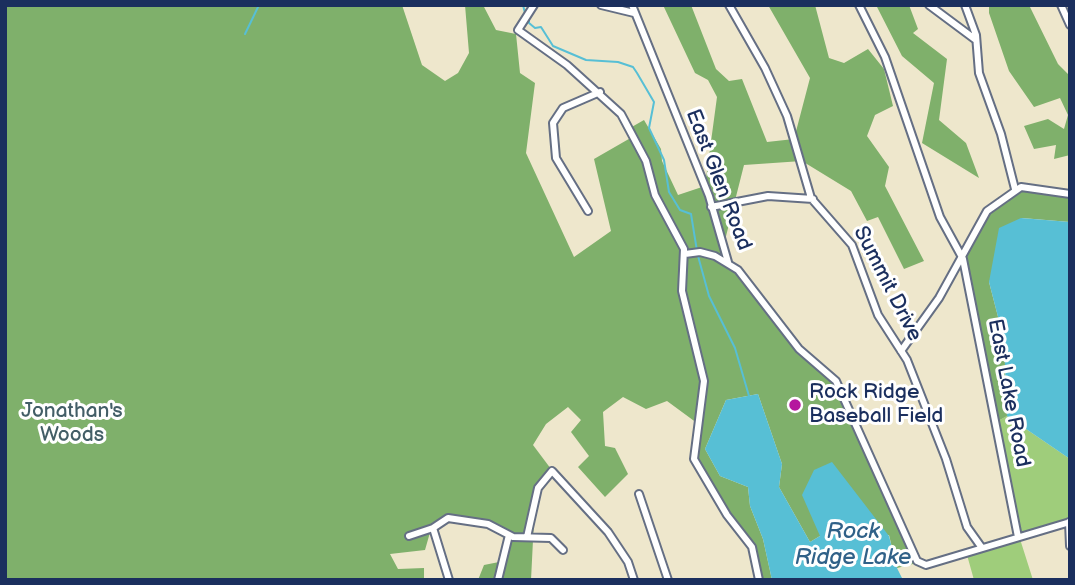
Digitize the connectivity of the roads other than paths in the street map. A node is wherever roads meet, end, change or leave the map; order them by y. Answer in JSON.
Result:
{"nodes":[{"id":1,"x":534,"y":5,"type":"edge"},
{"id":2,"x":601,"y":5,"type":"edge"},
{"id":3,"x":729,"y":5,"type":"edge"},
{"id":4,"x":859,"y":5,"type":"edge"},
{"id":5,"x":929,"y":5,"type":"edge"},
{"id":6,"x":965,"y":5,"type":"edge"},
{"id":7,"x":1061,"y":5,"type":"edge"},
{"id":8,"x":633,"y":9,"type":"edge"},
{"id":9,"x":1070,"y":25,"type":"edge"},
{"id":10,"x":976,"y":40,"type":"junction"},
{"id":11,"x":600,"y":92,"type":"junction"},
{"id":12,"x":1015,"y":189,"type":"junction"},
{"id":13,"x":1070,"y":194,"type":"edge"},
{"id":14,"x":813,"y":199,"type":"junction"},
{"id":15,"x":711,"y":207,"type":"junction"},
{"id":16,"x":588,"y":211,"type":"dead end"},
{"id":17,"x":692,"y":253,"type":"junction"},
{"id":18,"x":961,"y":256,"type":"junction"},
{"id":19,"x":728,"y":262,"type":"junction"},
{"id":20,"x":901,"y":351,"type":"junction"},
{"id":21,"x":639,"y":494,"type":"dead end"},
{"id":22,"x":1069,"y":522,"type":"edge"},
{"id":23,"x":433,"y":528,"type":"junction"},
{"id":24,"x":509,"y":535,"type":"junction"},
{"id":25,"x":409,"y":536,"type":"dead end"},
{"id":26,"x":527,"y":537,"type":"junction"},
{"id":27,"x":1017,"y":537,"type":"junction"},
{"id":28,"x":1070,"y":546,"type":"edge"},
{"id":29,"x":982,"y":548,"type":"junction"},
{"id":30,"x":563,"y":550,"type":"dead end"},
{"id":31,"x":449,"y":580,"type":"edge"},
{"id":32,"x":498,"y":580,"type":"edge"},
{"id":33,"x":634,"y":580,"type":"edge"},
{"id":34,"x":668,"y":580,"type":"edge"},
{"id":35,"x":759,"y":580,"type":"edge"}],
"edges":[{"from":1,"to":11,"type":"street"},
{"from":2,"to":8,"type":"street"},
{"from":3,"to":14,"type":"street","name":"Summit Drive"},
{"from":4,"to":18,"type":"street","name":"East Lake Road"},
{"from":5,"to":10,"type":"street"},
{"from":6,"to":10,"type":"street"},
{"from":7,"to":9,"type":"street"},
{"from":8,"to":15,"type":"street","name":"East Glen Road"},
{"from":10,"to":12,"type":"street"},
{"from":11,"to":16,"type":"street"},
{"from":11,"to":17,"type":"street"},
{"from":12,"to":13,"type":"street"},
{"from":12,"to":18,"type":"street"},
{"from":14,"to":15,"type":"street"},
{"from":14,"to":20,"type":"street","name":"Summit Drive"},
{"from":15,"to":19,"type":"street","name":"East Glen Road"},
{"from":17,"to":19,"type":"street"},
{"from":17,"to":35,"type":"street"},
{"from":18,"to":20,"type":"street"},
{"from":18,"to":27,"type":"street","name":"East Lake Road"},
{"from":19,"to":29,"type":"street","name":"East Glen Road"},
{"from":20,"to":29,"type":"street","name":"Summit Drive"},
{"from":21,"to":34,"type":"street"},
{"from":22,"to":27,"type":"street"},
{"from":22,"to":28,"type":"street"},
{"from":23,"to":24,"type":"street"},
{"from":23,"to":25,"type":"street"},
{"from":23,"to":31,"type":"street"},
{"from":24,"to":26,"type":"street"},
{"from":24,"to":32,"type":"street"},
{"from":26,"to":30,"type":"street"},
{"from":26,"to":33,"type":"street"},
{"from":27,"to":29,"type":"street"}]}
